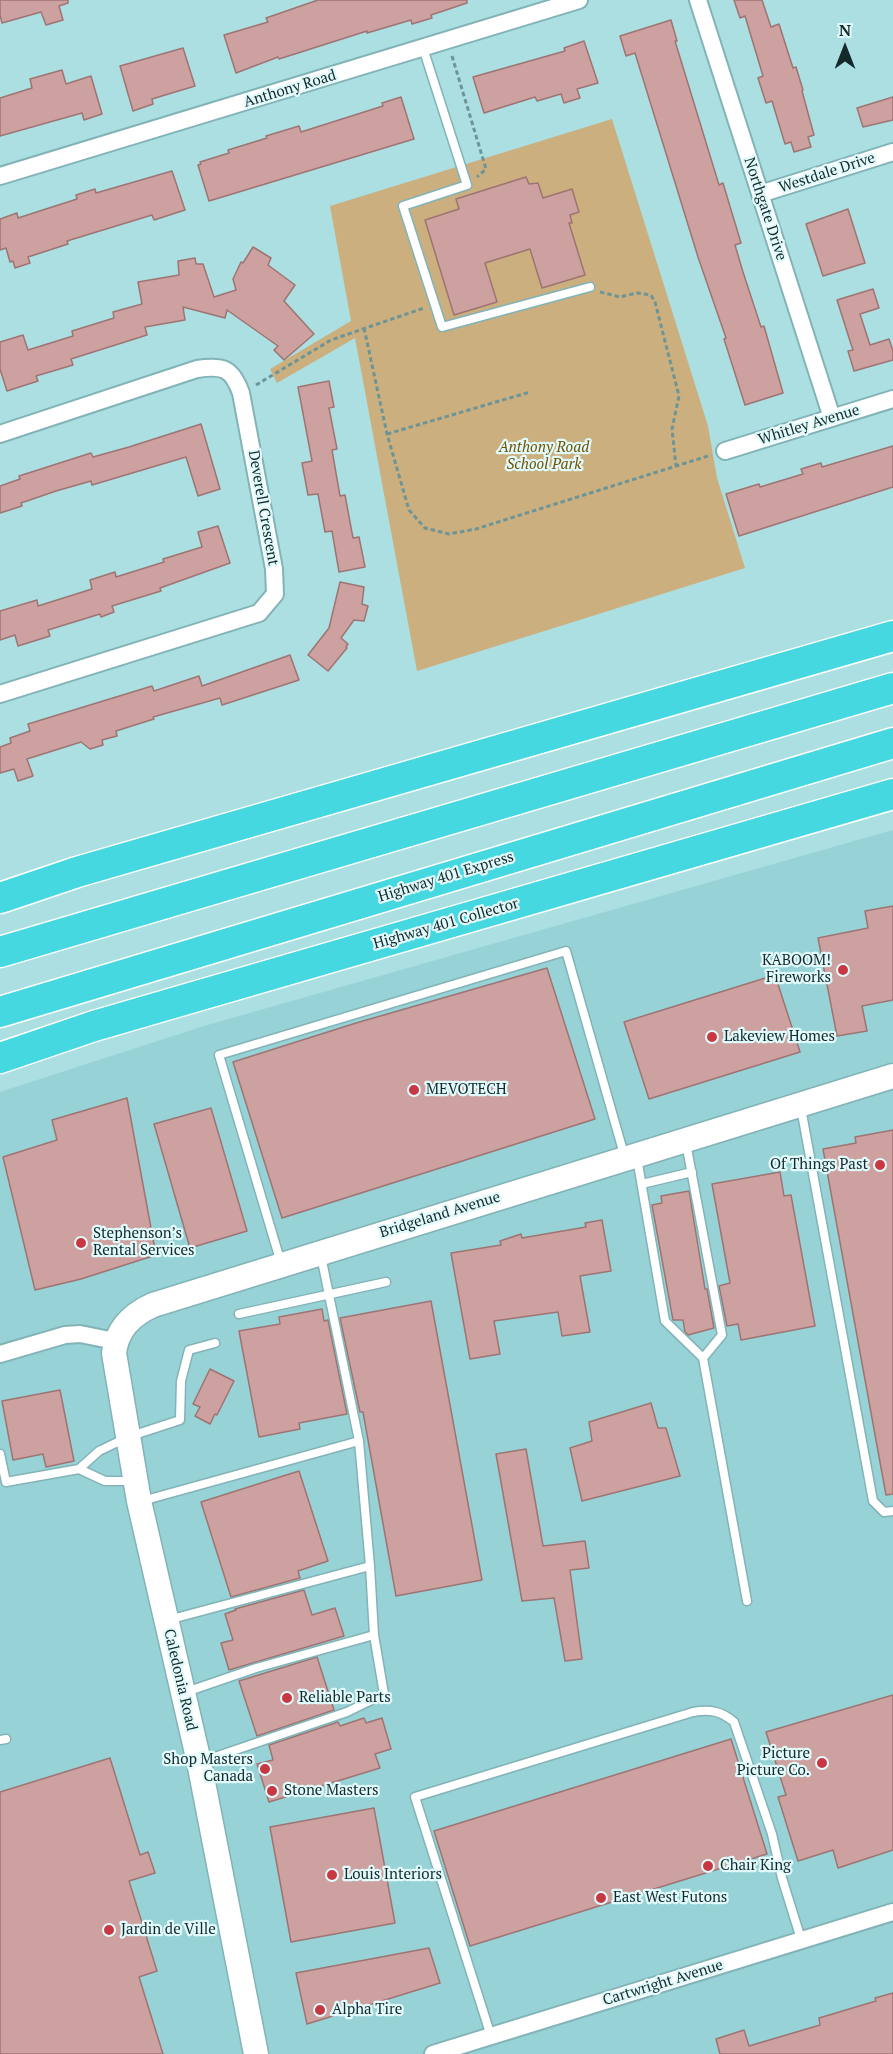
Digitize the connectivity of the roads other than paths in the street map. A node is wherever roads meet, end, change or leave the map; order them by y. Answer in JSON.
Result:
{"nodes":[{"id":1,"x":579,"y":0,"type":"edge"},
{"id":2,"x":698,"y":0,"type":"edge"},
{"id":3,"x":423,"y":48,"type":"junction"},
{"id":4,"x":893,"y":152,"type":"edge"},
{"id":5,"x":0,"y":176,"type":"edge"},
{"id":6,"x":760,"y":194,"type":"junction"},
{"id":7,"x":590,"y":287,"type":"road end"},
{"id":8,"x":893,"y":399,"type":"edge"},
{"id":9,"x":832,"y":418,"type":"junction"},
{"id":10,"x":0,"y":434,"type":"edge"},
{"id":11,"x":725,"y":451,"type":"road end"},
{"id":12,"x":893,"y":636,"type":"edge"},
{"id":13,"x":893,"y":688,"type":"edge"},
{"id":14,"x":0,"y":694,"type":"edge"},
{"id":15,"x":893,"y":743,"type":"edge"},
{"id":16,"x":893,"y":794,"type":"edge"},
{"id":17,"x":0,"y":898,"type":"edge"},
{"id":18,"x":0,"y":952,"type":"edge"},
{"id":19,"x":0,"y":1012,"type":"edge"},
{"id":20,"x":0,"y":1058,"type":"edge"},
{"id":21,"x":893,"y":1076,"type":"edge"},
{"id":22,"x":801,"y":1105,"type":"junction"},
{"id":23,"x":686,"y":1139,"type":"junction"},
{"id":24,"x":631,"y":1156,"type":"junction"},
{"id":25,"x":692,"y":1172,"type":"junction"},
{"id":26,"x":642,"y":1184,"type":"junction"},
{"id":27,"x":320,"y":1253,"type":"junction"},
{"id":28,"x":282,"y":1265,"type":"junction"},
{"id":29,"x":386,"y":1282,"type":"dead end"},
{"id":30,"x":329,"y":1294,"type":"junction"},
{"id":31,"x":239,"y":1314,"type":"dead end"},
{"id":32,"x":115,"y":1341,"type":"junction"},
{"id":33,"x":215,"y":1342,"type":"dead end"},
{"id":34,"x":0,"y":1354,"type":"edge"},
{"id":35,"x":703,"y":1358,"type":"junction"},
{"id":36,"x":128,"y":1437,"type":"junction"},
{"id":37,"x":359,"y":1441,"type":"junction"},
{"id":38,"x":0,"y":1454,"type":"edge"},
{"id":39,"x":79,"y":1469,"type":"junction"},
{"id":40,"x":137,"y":1491,"type":"junction"},
{"id":41,"x":893,"y":1511,"type":"edge"},
{"id":42,"x":370,"y":1566,"type":"junction"},
{"id":43,"x":747,"y":1601,"type":"dead end"},
{"id":44,"x":166,"y":1620,"type":"junction"},
{"id":45,"x":374,"y":1635,"type":"junction"},
{"id":46,"x":183,"y":1694,"type":"junction"},
{"id":47,"x":199,"y":1762,"type":"junction"},
{"id":48,"x":893,"y":1912,"type":"edge"},
{"id":49,"x":801,"y":1939,"type":"junction"},
{"id":50,"x":491,"y":2036,"type":"junction"},
{"id":51,"x":256,"y":2054,"type":"edge"},
{"id":52,"x":434,"y":2054,"type":"edge"}],
"edges":[{"from":1,"to":3,"type":"street","name":"Anthony Road"},
{"from":2,"to":6,"type":"street","name":"Northgate Drive"},
{"from":3,"to":5,"type":"street","name":"Anthony Road"},
{"from":3,"to":7,"type":"lane"},
{"from":4,"to":6,"type":"street","name":"Westdale Drive"},
{"from":6,"to":9,"type":"street","name":"Northgate Drive"},
{"from":8,"to":9,"type":"street","name":"Whitley Avenue"},
{"from":9,"to":11,"type":"street","name":"Whitley Avenue"},
{"from":10,"to":14,"type":"street","name":"Deverell Crescent"},
{"from":12,"to":17,"type":"highway"},
{"from":13,"to":18,"type":"highway"},
{"from":15,"to":19,"type":"highway","name":"Highway 401 Express"},
{"from":16,"to":20,"type":"highway","name":"Highway 401 Collector"},
{"from":21,"to":22,"type":"street","name":"Bridgeland Avenue"},
{"from":22,"to":23,"type":"street","name":"Bridgeland Avenue"},
{"from":22,"to":41,"type":"lane"},
{"from":23,"to":24,"type":"street","name":"Bridgeland Avenue"},
{"from":23,"to":25,"type":"lane"},
{"from":24,"to":26,"type":"lane"},
{"from":24,"to":27,"type":"street","name":"Bridgeland Avenue"},
{"from":24,"to":28,"type":"lane"},
{"from":25,"to":26,"type":"lane"},
{"from":25,"to":35,"type":"lane"},
{"from":26,"to":35,"type":"lane"},
{"from":27,"to":28,"type":"street","name":"Bridgeland Avenue"},
{"from":27,"to":30,"type":"lane"},
{"from":28,"to":32,"type":"street","name":"Bridgeland Avenue"},
{"from":29,"to":30,"type":"lane"},
{"from":30,"to":31,"type":"lane"},
{"from":30,"to":37,"type":"lane"},
{"from":32,"to":34,"type":"street"},
{"from":32,"to":36,"type":"street","name":"Caledonia Road"},
{"from":33,"to":36,"type":"lane"},
{"from":35,"to":43,"type":"lane"},
{"from":36,"to":39,"type":"lane"},
{"from":36,"to":40,"type":"street","name":"Caledonia Road"},
{"from":37,"to":40,"type":"lane"},
{"from":37,"to":42,"type":"lane"},
{"from":38,"to":39,"type":"lane"},
{"from":39,"to":40,"type":"lane"},
{"from":40,"to":44,"type":"street","name":"Caledonia Road"},
{"from":42,"to":44,"type":"lane"},
{"from":42,"to":45,"type":"lane"},
{"from":44,"to":46,"type":"street","name":"Caledonia Road"},
{"from":45,"to":46,"type":"lane"},
{"from":45,"to":47,"type":"lane"},
{"from":46,"to":47,"type":"street","name":"Caledonia Road"},
{"from":47,"to":51,"type":"street","name":"Caledonia Road"},
{"from":48,"to":49,"type":"street","name":"Cartwright Avenue"},
{"from":49,"to":50,"type":"street","name":"Cartwright Avenue"},
{"from":49,"to":50,"type":"lane"},
{"from":50,"to":52,"type":"street","name":"Cartwright Avenue"}]}
